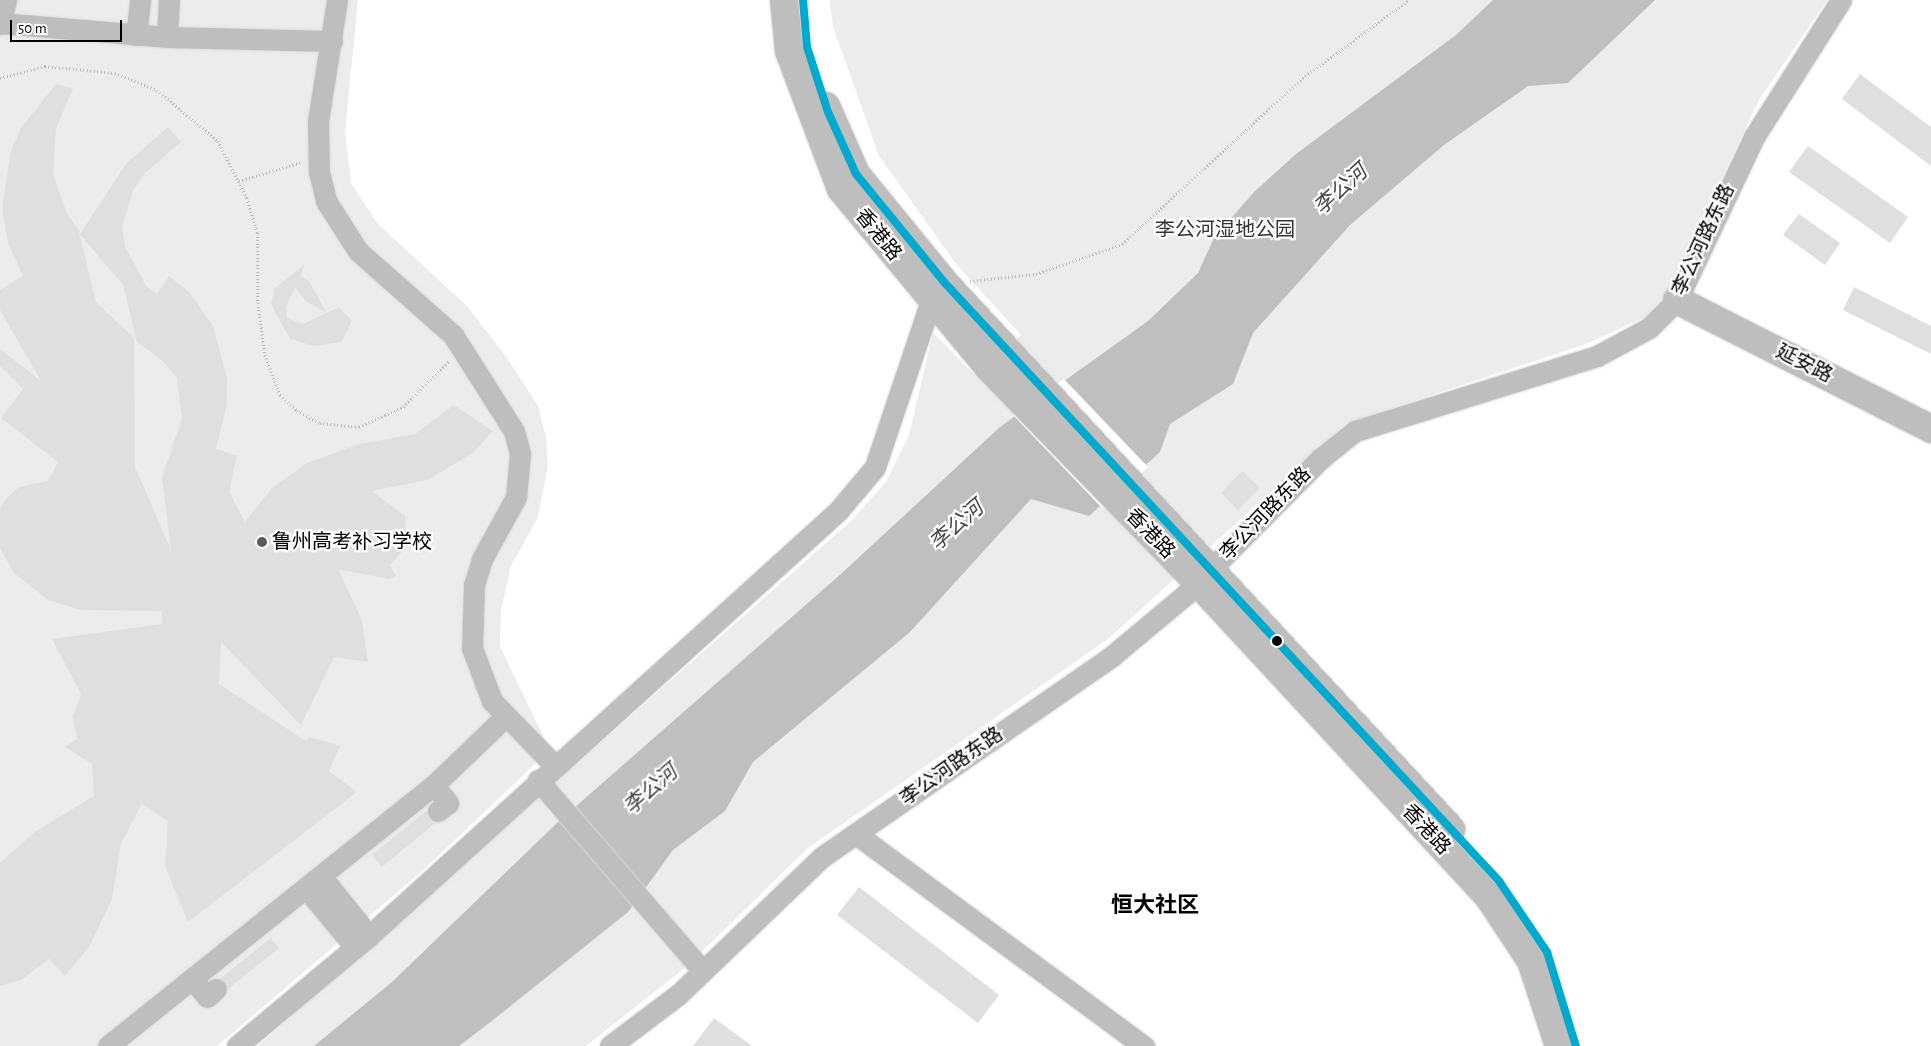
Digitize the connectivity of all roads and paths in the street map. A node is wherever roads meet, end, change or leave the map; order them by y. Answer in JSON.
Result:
{"nodes":[{"id":1,"x":6,"y":0,"type":"edge"},
{"id":2,"x":140,"y":0,"type":"edge"},
{"id":3,"x":169,"y":0,"type":"edge"},
{"id":4,"x":337,"y":0,"type":"edge"},
{"id":5,"x":784,"y":0,"type":"edge"},
{"id":6,"x":803,"y":0,"type":"edge"},
{"id":7,"x":1409,"y":0,"type":"edge"},
{"id":8,"x":1841,"y":0,"type":"edge"},
{"id":9,"x":0,"y":24,"type":"edge"},
{"id":10,"x":136,"y":35,"type":"junction"},
{"id":11,"x":167,"y":37,"type":"junction"},
{"id":12,"x":332,"y":41,"type":"junction"},
{"id":13,"x":0,"y":78,"type":"edge"},
{"id":14,"x":318,"y":160,"type":"junction"},
{"id":15,"x":239,"y":181,"type":"junction"},
{"id":16,"x":938,"y":292,"type":"junction"},
{"id":17,"x":1677,"y":300,"type":"junction"},
{"id":18,"x":462,"y":347,"type":"junction"},
{"id":19,"x":1931,"y":429,"type":"edge"},
{"id":20,"x":1205,"y":576,"type":"junction"},
{"id":21,"x":505,"y":717,"type":"junction"},
{"id":22,"x":554,"y":765,"type":"junction"},
{"id":23,"x":538,"y":780,"type":"junction"},
{"id":24,"x":434,"y":785,"type":"junction"},
{"id":25,"x":438,"y":811,"type":"dead end"},
{"id":26,"x":856,"y":834,"type":"junction"},
{"id":27,"x":314,"y":882,"type":"junction"},
{"id":28,"x":362,"y":941,"type":"junction"},
{"id":29,"x":703,"y":971,"type":"junction"},
{"id":30,"x":192,"y":979,"type":"junction"},
{"id":31,"x":216,"y":989,"type":"dead end"},
{"id":32,"x":108,"y":1046,"type":"edge"},
{"id":33,"x":237,"y":1046,"type":"edge"},
{"id":34,"x":610,"y":1046,"type":"edge"},
{"id":35,"x":1144,"y":1046,"type":"edge"},
{"id":36,"x":1559,"y":1046,"type":"edge"},
{"id":37,"x":1576,"y":1046,"type":"edge"}],
"edges":[{"from":1,"to":9,"type":"street"},
{"from":2,"to":10,"type":"street"},
{"from":3,"to":11,"type":"street"},
{"from":4,"to":12,"type":"street"},
{"from":5,"to":16,"type":"main road","name":"香港路"},
{"from":6,"to":16,"type":"main road","name":"香港路"},
{"from":7,"to":16,"type":"path"},
{"from":8,"to":17,"type":"street","name":"李公河路东路"},
{"from":9,"to":10,"type":"street"},
{"from":10,"to":11,"type":"street"},
{"from":11,"to":12,"type":"street"},
{"from":12,"to":14,"type":"street"},
{"from":13,"to":15,"type":"path"},
{"from":14,"to":15,"type":"path"},
{"from":14,"to":18,"type":"street"},
{"from":15,"to":18,"type":"path"},
{"from":16,"to":20,"type":"main road","name":"香港路"},
{"from":16,"to":22,"type":"street"},
{"from":17,"to":19,"type":"main road","name":"延安路"},
{"from":17,"to":20,"type":"street","name":"李公河路东路"},
{"from":18,"to":21,"type":"street"},
{"from":20,"to":26,"type":"street","name":"李公河路东路"},
{"from":20,"to":36,"type":"main road","name":"香港路"},
{"from":20,"to":37,"type":"main road","name":"香港路"},
{"from":21,"to":22,"type":"street"},
{"from":21,"to":24,"type":"street"},
{"from":22,"to":23,"type":"street"},
{"from":23,"to":28,"type":"street"},
{"from":23,"to":29,"type":"street"},
{"from":24,"to":25,"type":"street"},
{"from":24,"to":27,"type":"street"},
{"from":26,"to":29,"type":"street","name":"李公河路东路"},
{"from":26,"to":35,"type":"street"},
{"from":27,"to":28,"type":"street"},
{"from":27,"to":30,"type":"street"},
{"from":28,"to":33,"type":"street"},
{"from":29,"to":34,"type":"street","name":"李公河路东路"},
{"from":30,"to":31,"type":"street"},
{"from":30,"to":32,"type":"street"}]}
